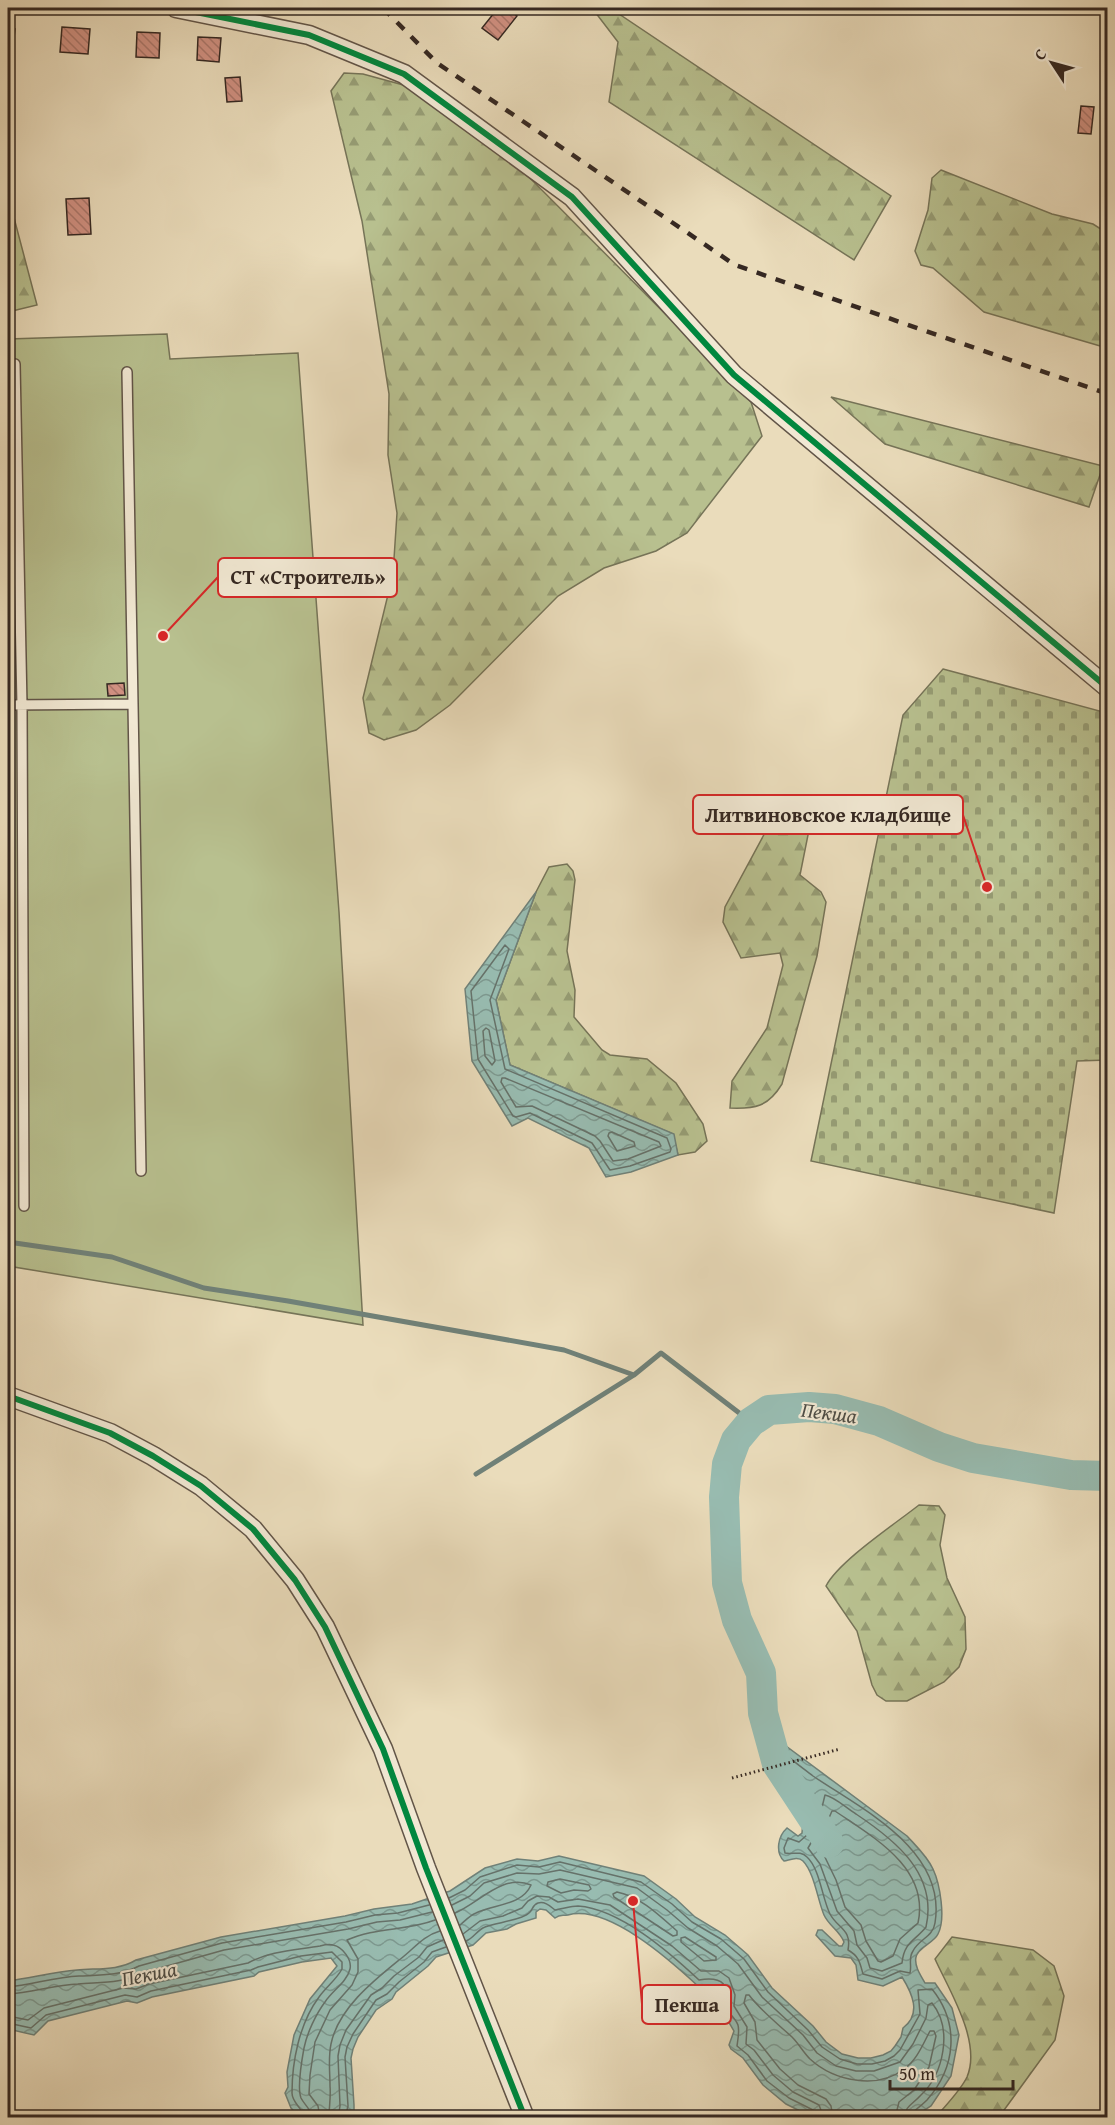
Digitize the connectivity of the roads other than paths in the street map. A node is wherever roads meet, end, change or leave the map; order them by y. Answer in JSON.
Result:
{"nodes":[{"id":1,"x":176,"y":8,"type":"edge"},
{"id":2,"x":15,"y":364,"type":"dead end"},
{"id":3,"x":127,"y":372,"type":"dead end"},
{"id":4,"x":1107,"y":688,"type":"edge"},
{"id":5,"x":133,"y":704,"type":"junction"},
{"id":6,"x":8,"y":705,"type":"edge"},
{"id":7,"x":22,"y":705,"type":"junction"},
{"id":8,"x":141,"y":1171,"type":"dead end"},
{"id":9,"x":24,"y":1206,"type":"dead end"},
{"id":10,"x":8,"y":1396,"type":"edge"},
{"id":11,"x":525,"y":2118,"type":"edge"}],
"edges":[{"from":1,"to":4,"type":"street"},
{"from":2,"to":7,"type":"lane"},
{"from":3,"to":5,"type":"lane"},
{"from":5,"to":7,"type":"lane"},
{"from":5,"to":8,"type":"lane"},
{"from":6,"to":7,"type":"lane"},
{"from":7,"to":9,"type":"lane"},
{"from":10,"to":11,"type":"street"}]}
